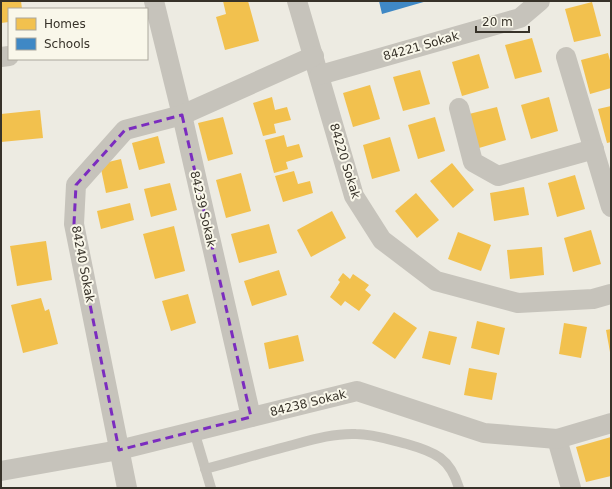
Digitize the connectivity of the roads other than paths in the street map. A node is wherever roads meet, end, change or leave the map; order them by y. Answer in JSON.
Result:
{"nodes":[{"id":1,"x":154,"y":1,"type":"edge"},
{"id":2,"x":297,"y":1,"type":"edge"},
{"id":3,"x":540,"y":1,"type":"edge"},
{"id":4,"x":155,"y":38,"type":"edge"},
{"id":5,"x":566,"y":57,"type":"dead end"},
{"id":6,"x":317,"y":66,"type":"junction"},
{"id":7,"x":459,"y":108,"type":"dead end"},
{"id":8,"x":182,"y":115,"type":"junction"},
{"id":9,"x":601,"y":159,"type":"edge"},
{"id":10,"x":611,"y":207,"type":"edge"},
{"id":11,"x":611,"y":294,"type":"edge"},
{"id":12,"x":251,"y":417,"type":"junction"},
{"id":13,"x":611,"y":423,"type":"edge"},
{"id":14,"x":194,"y":431,"type":"junction"},
{"id":15,"x":557,"y":440,"type":"junction"},
{"id":16,"x":119,"y":450,"type":"junction"},
{"id":17,"x":205,"y":469,"type":"junction"},
{"id":18,"x":1,"y":471,"type":"edge"},
{"id":19,"x":127,"y":488,"type":"edge"},
{"id":20,"x":211,"y":488,"type":"edge"},
{"id":21,"x":459,"y":488,"type":"edge"},
{"id":22,"x":571,"y":488,"type":"edge"}],
"edges":[{"from":1,"to":4,"type":"street","name":"84239 Sokak"},
{"from":2,"to":6,"type":"street","name":"84220 Sokak"},
{"from":3,"to":6,"type":"street","name":"84221 Sokak"},
{"from":4,"to":8,"type":"street","name":"84239 Sokak"},
{"from":5,"to":9,"type":"street"},
{"from":6,"to":8,"type":"street","name":"84240 Sokak"},
{"from":6,"to":11,"type":"street","name":"84220 Sokak"},
{"from":7,"to":9,"type":"street"},
{"from":8,"to":12,"type":"street","name":"84239 Sokak"},
{"from":8,"to":16,"type":"street","name":"84240 Sokak"},
{"from":9,"to":10,"type":"street"},
{"from":12,"to":14,"type":"street","name":"84238 Sokak"},
{"from":12,"to":15,"type":"street","name":"84238 Sokak"},
{"from":13,"to":15,"type":"street","name":"84238 Sokak"},
{"from":14,"to":16,"type":"street","name":"84238 Sokak"},
{"from":14,"to":17,"type":"lane"},
{"from":15,"to":22,"type":"street"},
{"from":16,"to":18,"type":"street","name":"84238 Sokak"},
{"from":16,"to":19,"type":"street","name":"84240 Sokak"},
{"from":17,"to":20,"type":"lane"},
{"from":17,"to":21,"type":"lane"}]}
